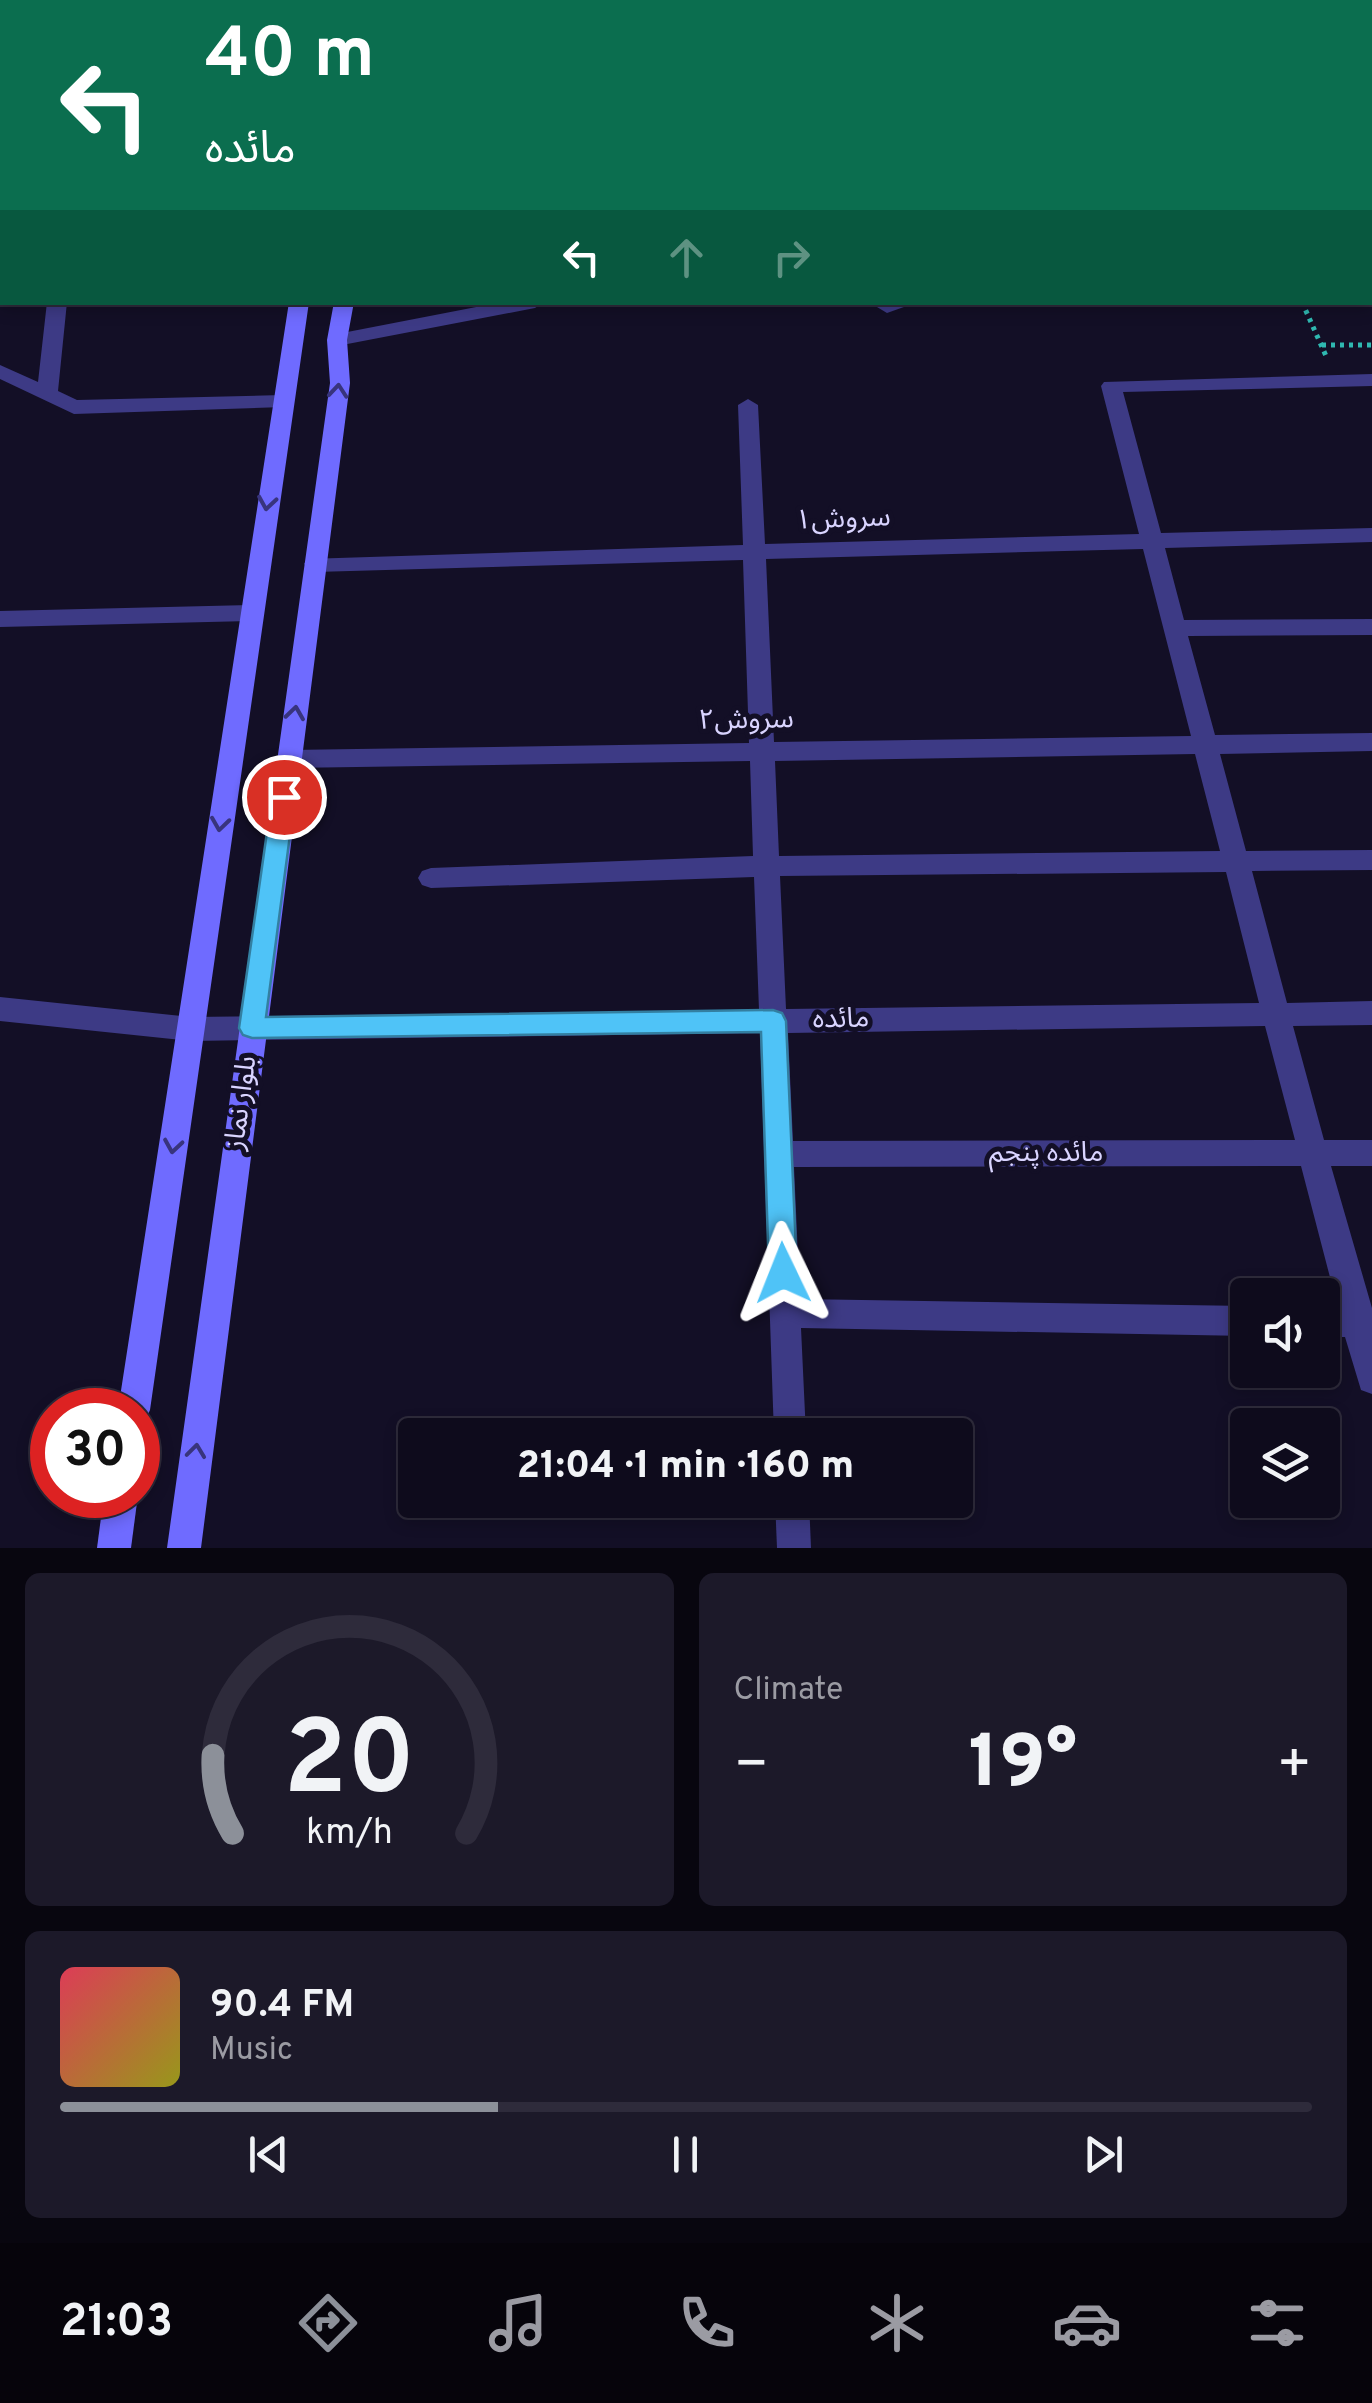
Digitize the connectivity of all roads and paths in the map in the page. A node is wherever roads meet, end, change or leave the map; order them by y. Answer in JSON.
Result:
{"nodes":[{"id":1,"x":58,"y":305,"type":"edge"},
{"id":2,"x":299,"y":305,"type":"edge"},
{"id":3,"x":343,"y":305,"type":"edge"},
{"id":4,"x":521,"y":305,"type":"edge"},
{"id":5,"x":892,"y":305,"type":"edge"},
{"id":6,"x":1303,"y":305,"type":"edge"},
{"id":7,"x":887,"y":306,"type":"dead end"},
{"id":8,"x":337,"y":340,"type":"junction"},
{"id":9,"x":1372,"y":346,"type":"edge"},
{"id":10,"x":0,"y":371,"type":"edge"},
{"id":11,"x":1372,"y":380,"type":"edge"},
{"id":12,"x":47,"y":394,"type":"junction"},
{"id":13,"x":283,"y":401,"type":"junction"},
{"id":14,"x":748,"y":405,"type":"dead end"},
{"id":15,"x":1372,"y":535,"type":"edge"},
{"id":16,"x":1152,"y":541,"type":"junction"},
{"id":17,"x":755,"y":552,"type":"junction"},
{"id":18,"x":315,"y":564,"type":"junction"},
{"id":19,"x":250,"y":612,"type":"junction"},
{"id":20,"x":0,"y":619,"type":"edge"},
{"id":21,"x":1372,"y":627,"type":"edge"},
{"id":22,"x":1175,"y":628,"type":"junction"},
{"id":23,"x":1205,"y":742,"type":"junction"},
{"id":24,"x":1372,"y":742,"type":"edge"},
{"id":25,"x":762,"y":750,"type":"junction"},
{"id":26,"x":289,"y":758,"type":"junction"},
{"id":27,"x":1372,"y":860,"type":"edge"},
{"id":28,"x":1236,"y":862,"type":"junction"},
{"id":29,"x":767,"y":866,"type":"junction"},
{"id":30,"x":431,"y":878,"type":"dead end"},
{"id":31,"x":0,"y":1008,"type":"edge"},
{"id":32,"x":1372,"y":1013,"type":"edge"},
{"id":33,"x":1276,"y":1014,"type":"junction"},
{"id":34,"x":773,"y":1021,"type":"junction"},
{"id":35,"x":252,"y":1028,"type":"junction"},
{"id":36,"x":191,"y":1029,"type":"junction"},
{"id":37,"x":1313,"y":1153,"type":"junction"},
{"id":38,"x":1372,"y":1153,"type":"edge"},
{"id":39,"x":778,"y":1154,"type":"junction"},
{"id":40,"x":784,"y":1313,"type":"junction"},
{"id":41,"x":1230,"y":1321,"type":"edge"},
{"id":42,"x":1340,"y":1322,"type":"edge"},
{"id":43,"x":1365,"y":1323,"type":"edge"},
{"id":44,"x":1372,"y":1379,"type":"edge"},
{"id":45,"x":137,"y":1388,"type":"edge"},
{"id":46,"x":789,"y":1418,"type":"edge"},
{"id":47,"x":118,"y":1518,"type":"edge"},
{"id":48,"x":793,"y":1518,"type":"edge"},
{"id":49,"x":114,"y":1548,"type":"edge"},
{"id":50,"x":184,"y":1548,"type":"edge"},
{"id":51,"x":794,"y":1548,"type":"edge"}],
"edges":[{"from":1,"to":12,"type":"street"},
{"from":2,"to":13,"type":"main road"},
{"from":3,"to":8,"type":"main road","name":"بلوار نماز"},
{"from":4,"to":8,"type":"street"},
{"from":5,"to":7,"type":"street"},
{"from":6,"to":9,"type":"path"},
{"from":18,"to":8,"type":"main road","name":"بلوار نماز","one_way":true},
{"from":10,"to":12,"type":"street"},
{"from":11,"to":16,"type":"street"},
{"from":12,"to":13,"type":"street"},
{"from":13,"to":19,"type":"main road","one_way":true},
{"from":14,"to":17,"type":"street"},
{"from":15,"to":16,"type":"street","name":"سروش۱"},
{"from":16,"to":17,"type":"street","name":"سروش۱"},
{"from":16,"to":22,"type":"street"},
{"from":17,"to":18,"type":"street","name":"سروش۱"},
{"from":17,"to":25,"type":"street"},
{"from":26,"to":18,"type":"main road","name":"بلوار نماز","one_way":true},
{"from":19,"to":20,"type":"street"},
{"from":19,"to":36,"type":"main road","one_way":true},
{"from":21,"to":22,"type":"street"},
{"from":22,"to":23,"type":"street"},
{"from":23,"to":24,"type":"street"},
{"from":23,"to":25,"type":"street","name":"سروش۲"},
{"from":23,"to":28,"type":"street"},
{"from":25,"to":26,"type":"street","name":"سروش۲"},
{"from":25,"to":29,"type":"street"},
{"from":26,"to":35,"type":"main road","name":"بلوار نماز"},
{"from":27,"to":28,"type":"street"},
{"from":28,"to":29,"type":"street"},
{"from":28,"to":33,"type":"street"},
{"from":29,"to":30,"type":"street"},
{"from":29,"to":34,"type":"street"},
{"from":31,"to":36,"type":"street","name":"مائده"},
{"from":32,"to":33,"type":"street","name":"مائده"},
{"from":33,"to":34,"type":"street","name":"مائده"},
{"from":33,"to":37,"type":"street"},
{"from":34,"to":35,"type":"street","name":"مائده"},
{"from":34,"to":39,"type":"street"},
{"from":35,"to":36,"type":"street","name":"مائده"},
{"from":50,"to":35,"type":"main road","name":"بلوار نماز","one_way":true},
{"from":36,"to":45,"type":"main road","one_way":true},
{"from":37,"to":38,"type":"street","name":"مائده پنجم"},
{"from":37,"to":39,"type":"street","name":"مائده پنجم"},
{"from":37,"to":43,"type":"street"},
{"from":39,"to":40,"type":"street"},
{"from":40,"to":41,"type":"street"},
{"from":40,"to":46,"type":"street"},
{"from":42,"to":43,"type":"street"},
{"from":43,"to":44,"type":"street"},
{"from":47,"to":49,"type":"main road"},
{"from":48,"to":51,"type":"street"}]}
